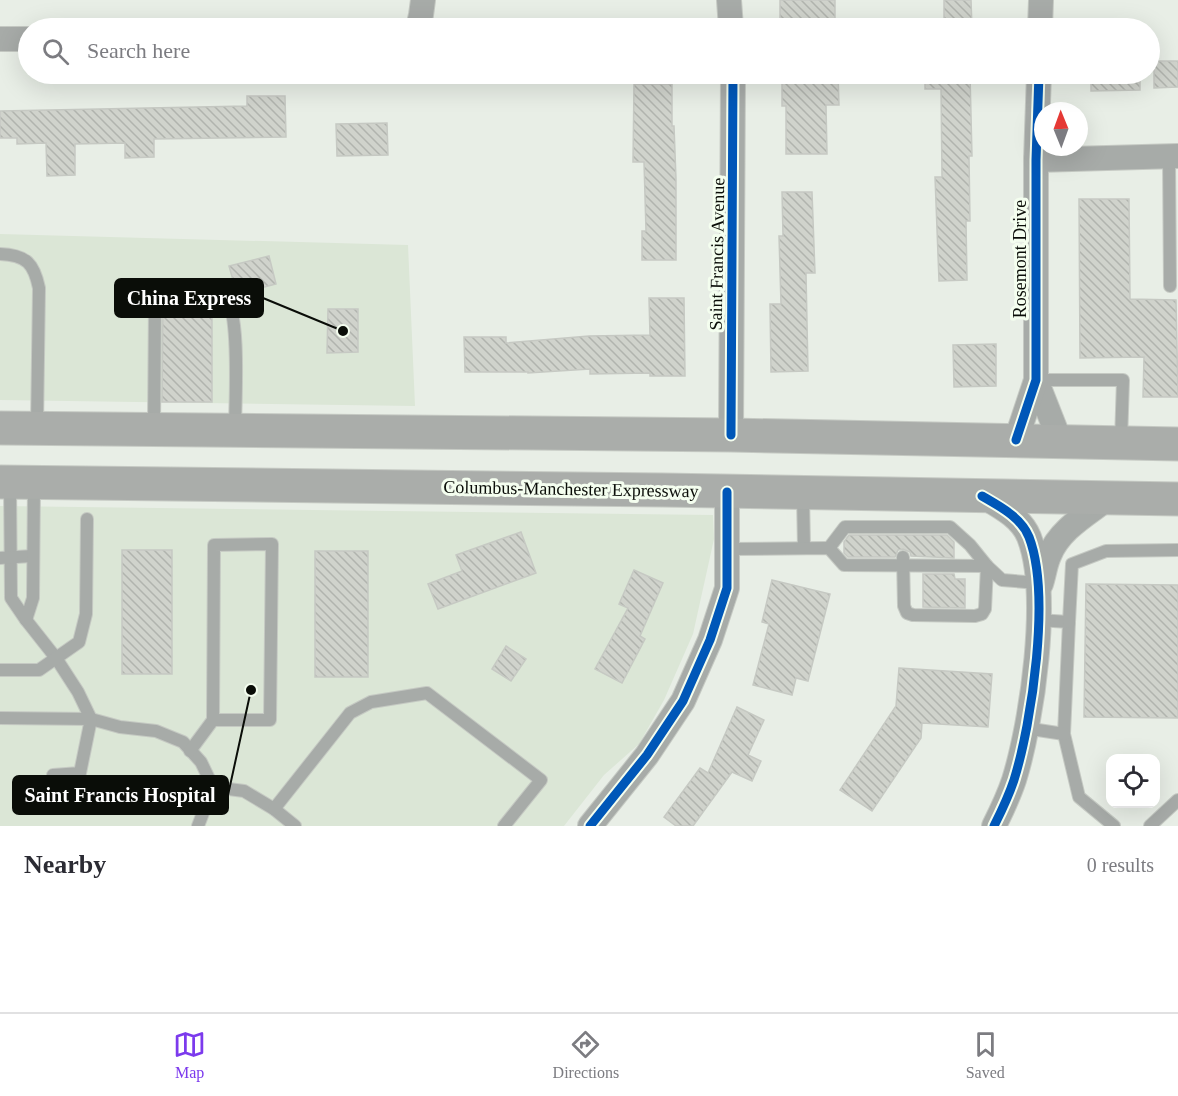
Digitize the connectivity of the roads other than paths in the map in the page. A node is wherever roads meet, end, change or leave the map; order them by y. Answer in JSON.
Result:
{"nodes":[{"id":1,"x":423,"y":0,"type":"edge"},
{"id":2,"x":729,"y":0,"type":"edge"},
{"id":3,"x":1041,"y":0,"type":"edge"},
{"id":4,"x":421,"y":18,"type":"edge"},
{"id":5,"x":730,"y":18,"type":"edge"},
{"id":6,"x":1040,"y":18,"type":"edge"},
{"id":7,"x":0,"y":39,"type":"edge"},
{"id":8,"x":18,"y":39,"type":"edge"},
{"id":9,"x":733,"y":84,"type":"edge"},
{"id":10,"x":1039,"y":84,"type":"edge"},
{"id":11,"x":1174,"y":156,"type":"edge"},
{"id":12,"x":1036,"y":160,"type":"junction"},
{"id":13,"x":0,"y":254,"type":"edge"},
{"id":14,"x":1170,"y":286,"type":"dead end"},
{"id":15,"x":1036,"y":380,"type":"junction"},
{"id":16,"x":0,"y":428,"type":"edge"},
{"id":17,"x":37,"y":428,"type":"junction"},
{"id":18,"x":154,"y":429,"type":"junction"},
{"id":19,"x":235,"y":430,"type":"junction"},
{"id":20,"x":731,"y":435,"type":"junction"},
{"id":21,"x":1016,"y":440,"type":"junction"},
{"id":22,"x":1060,"y":441,"type":"junction"},
{"id":23,"x":1121,"y":442,"type":"junction"},
{"id":24,"x":1178,"y":444,"type":"edge"},
{"id":25,"x":15,"y":482,"type":"edge"},
{"id":26,"x":728,"y":492,"type":"junction"},
{"id":27,"x":803,"y":493,"type":"junction"},
{"id":28,"x":982,"y":496,"type":"junction"},
{"id":29,"x":1107,"y":499,"type":"junction"},
{"id":30,"x":1178,"y":499,"type":"edge"},
{"id":31,"x":934,"y":515,"type":"junction"},
{"id":32,"x":87,"y":519,"type":"dead end"},
{"id":33,"x":804,"y":548,"type":"junction"},
{"id":34,"x":829,"y":548,"type":"junction"},
{"id":35,"x":728,"y":549,"type":"junction"},
{"id":36,"x":1178,"y":550,"type":"edge"},
{"id":37,"x":32,"y":556,"type":"junction"},
{"id":38,"x":6,"y":558,"type":"edge"},
{"id":39,"x":903,"y":561,"type":"junction"},
{"id":40,"x":987,"y":566,"type":"junction"},
{"id":41,"x":1039,"y":588,"type":"junction"},
{"id":42,"x":26,"y":620,"type":"junction"},
{"id":43,"x":1038,"y":621,"type":"junction"},
{"id":44,"x":1069,"y":622,"type":"junction"},
{"id":45,"x":56,"y":658,"type":"junction"},
{"id":46,"x":0,"y":670,"type":"edge"},
{"id":47,"x":0,"y":718,"type":"edge"},
{"id":48,"x":91,"y":719,"type":"junction"},
{"id":49,"x":213,"y":720,"type":"junction"},
{"id":50,"x":1025,"y":728,"type":"junction"},
{"id":51,"x":1064,"y":734,"type":"junction"},
{"id":52,"x":190,"y":751,"type":"junction"},
{"id":53,"x":53,"y":775,"type":"dead end"},
{"id":54,"x":213,"y":787,"type":"junction"},
{"id":55,"x":1178,"y":800,"type":"edge"},
{"id":56,"x":274,"y":810,"type":"junction"},
{"id":57,"x":198,"y":826,"type":"edge"},
{"id":58,"x":295,"y":826,"type":"edge"},
{"id":59,"x":504,"y":826,"type":"edge"},
{"id":60,"x":590,"y":826,"type":"edge"},
{"id":61,"x":995,"y":826,"type":"edge"},
{"id":62,"x":1114,"y":826,"type":"edge"},
{"id":63,"x":1150,"y":826,"type":"edge"}],
"edges":[{"from":1,"to":4,"type":"street"},
{"from":2,"to":5,"type":"street"},
{"from":3,"to":6,"type":"street"},
{"from":7,"to":8,"type":"street"},
{"from":9,"to":20,"type":"street","name":"Saint Francis Avenue"},
{"from":10,"to":12,"type":"street","name":"Rosemont Drive"},
{"from":11,"to":12,"type":"street"},
{"from":11,"to":14,"type":"lane"},
{"from":12,"to":15,"type":"street","name":"Rosemont Drive"},
{"from":13,"to":17,"type":"lane"},
{"from":15,"to":21,"type":"street","name":"Rosemont Drive"},
{"from":15,"to":22,"type":"street","name":"Rosemont Drive"},
{"from":15,"to":23,"type":"lane"},
{"from":16,"to":17,"type":"main road"},
{"from":17,"to":18,"type":"main road"},
{"from":18,"to":19,"type":"main road"},
{"from":18,"to":19,"type":"lane"},
{"from":19,"to":20,"type":"main road"},
{"from":20,"to":21,"type":"main road"},
{"from":21,"to":22,"type":"main road"},
{"from":22,"to":23,"type":"main road"},
{"from":23,"to":24,"type":"main road"},
{"from":25,"to":26,"type":"main road","name":"Columbus-Manchester Expressway"},
{"from":25,"to":37,"type":"lane"},
{"from":25,"to":38,"type":"lane"},
{"from":26,"to":27,"type":"main road","name":"Columbus-Manchester Expressway"},
{"from":26,"to":35,"type":"street"},
{"from":27,"to":31,"type":"main road","name":"Columbus-Manchester Expressway"},
{"from":27,"to":33,"type":"lane"},
{"from":28,"to":29,"type":"main road","name":"Columbus-Manchester Expressway"},
{"from":28,"to":31,"type":"main road","name":"Columbus-Manchester Expressway"},
{"from":28,"to":41,"type":"street"},
{"from":29,"to":30,"type":"main road","name":"Columbus-Manchester Expressway"},
{"from":29,"to":41,"type":"street"},
{"from":31,"to":34,"type":"lane"},
{"from":31,"to":40,"type":"lane"},
{"from":32,"to":45,"type":"lane"},
{"from":33,"to":34,"type":"lane"},
{"from":33,"to":35,"type":"lane"},
{"from":34,"to":39,"type":"lane"},
{"from":35,"to":60,"type":"street"},
{"from":36,"to":44,"type":"lane"},
{"from":37,"to":38,"type":"lane"},
{"from":37,"to":42,"type":"lane"},
{"from":38,"to":42,"type":"lane"},
{"from":39,"to":40,"type":"lane"},
{"from":39,"to":40,"type":"lane"},
{"from":40,"to":41,"type":"lane"},
{"from":41,"to":43,"type":"street"},
{"from":42,"to":45,"type":"lane"},
{"from":43,"to":44,"type":"lane"},
{"from":43,"to":50,"type":"street"},
{"from":44,"to":51,"type":"lane"},
{"from":45,"to":46,"type":"lane"},
{"from":45,"to":48,"type":"lane"},
{"from":47,"to":48,"type":"lane"},
{"from":48,"to":52,"type":"lane"},
{"from":48,"to":53,"type":"lane"},
{"from":49,"to":49,"type":"lane"},
{"from":49,"to":52,"type":"lane"},
{"from":50,"to":51,"type":"lane"},
{"from":50,"to":61,"type":"street"},
{"from":51,"to":62,"type":"lane"},
{"from":52,"to":54,"type":"lane"},
{"from":54,"to":56,"type":"lane"},
{"from":54,"to":57,"type":"lane"},
{"from":55,"to":63,"type":"lane"},
{"from":56,"to":58,"type":"lane"},
{"from":56,"to":59,"type":"lane"}]}
